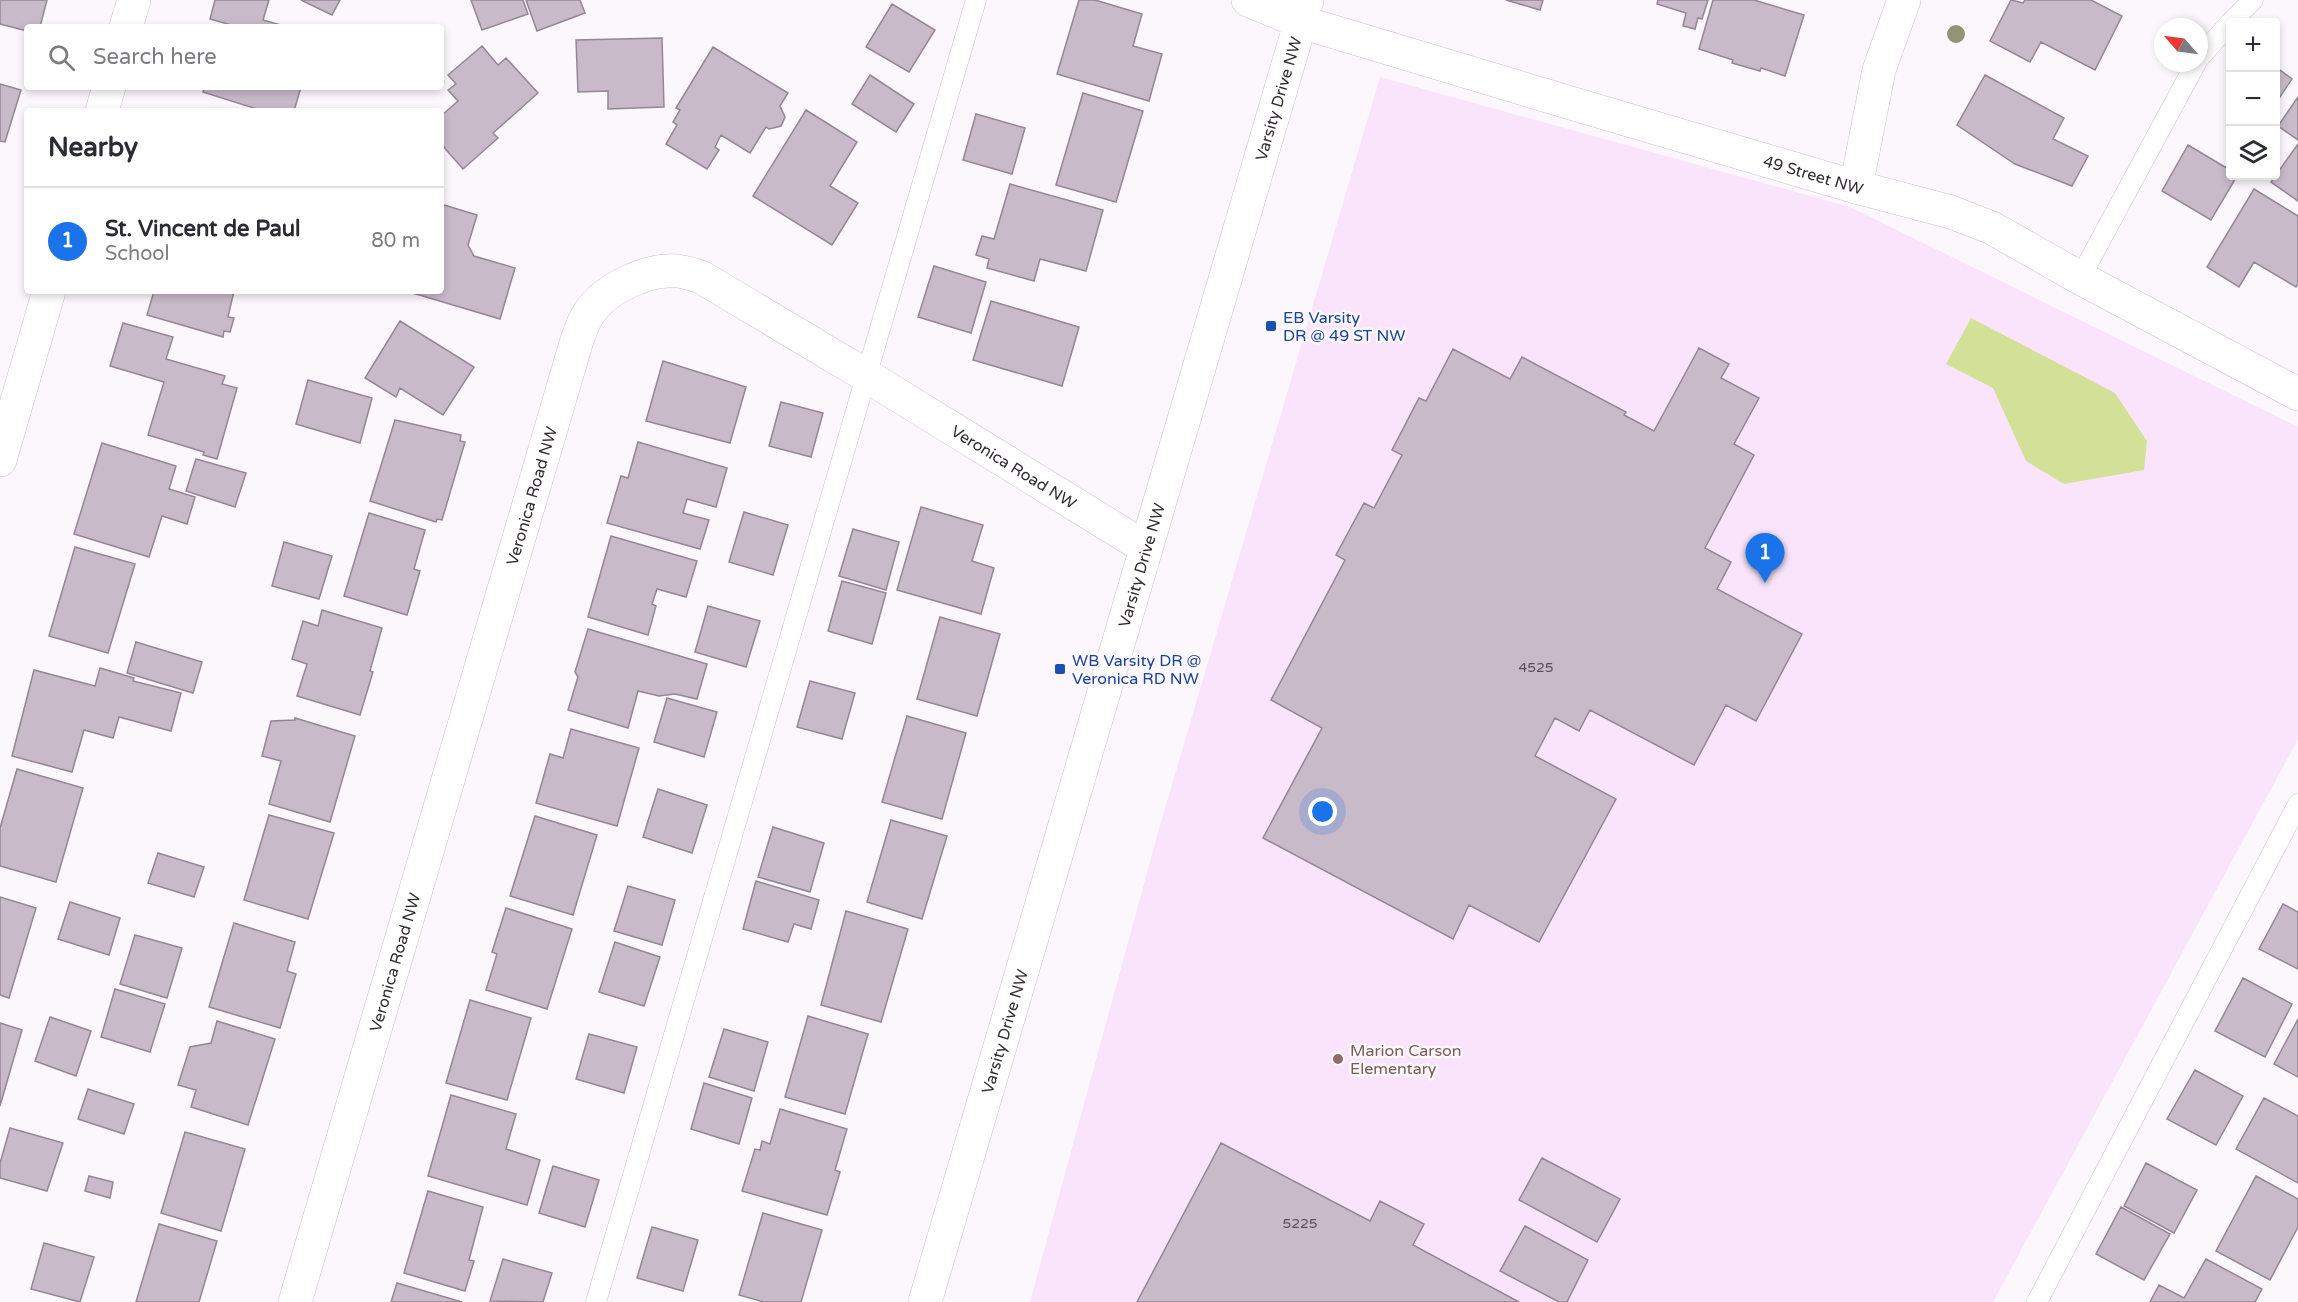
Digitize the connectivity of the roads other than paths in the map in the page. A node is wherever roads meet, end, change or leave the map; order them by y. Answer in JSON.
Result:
{"nodes":[{"id":1,"x":134,"y":0,"type":"edge"},
{"id":2,"x":976,"y":0,"type":"edge"},
{"id":3,"x":1248,"y":0,"type":"edge"},
{"id":4,"x":1904,"y":0,"type":"edge"},
{"id":5,"x":2253,"y":0,"type":"edge"},
{"id":6,"x":1304,"y":11,"type":"edge"},
{"id":7,"x":2236,"y":18,"type":"edge"},
{"id":8,"x":127,"y":24,"type":"edge"},
{"id":9,"x":2226,"y":28,"type":"edge"},
{"id":10,"x":2208,"y":48,"type":"edge"},
{"id":11,"x":2191,"y":72,"type":"edge"},
{"id":12,"x":108,"y":90,"type":"edge"},
{"id":13,"x":103,"y":108,"type":"edge"},
{"id":14,"x":1856,"y":187,"type":"junction"},
{"id":15,"x":2080,"y":278,"type":"junction"},
{"id":16,"x":48,"y":294,"type":"edge"},
{"id":17,"x":867,"y":376,"type":"junction"},
{"id":18,"x":2298,"y":394,"type":"edge"},
{"id":19,"x":0,"y":460,"type":"edge"},
{"id":20,"x":1146,"y":548,"type":"junction"},
{"id":21,"x":2298,"y":804,"type":"edge"},
{"id":22,"x":295,"y":1302,"type":"edge"},
{"id":23,"x":596,"y":1302,"type":"edge"},
{"id":24,"x":925,"y":1302,"type":"edge"},
{"id":25,"x":2037,"y":1302,"type":"edge"}],
"edges":[{"from":1,"to":8,"type":"street"},
{"from":2,"to":17,"type":"lane"},
{"from":3,"to":6,"type":"street","name":"49 Street NW"},
{"from":4,"to":14,"type":"street"},
{"from":5,"to":7,"type":"lane"},
{"from":6,"to":14,"type":"street","name":"49 Street NW"},
{"from":6,"to":20,"type":"street","name":"Varsity Drive NW"},
{"from":9,"to":10,"type":"lane"},
{"from":11,"to":15,"type":"lane"},
{"from":12,"to":13,"type":"street"},
{"from":14,"to":15,"type":"street","name":"49 Street NW"},
{"from":15,"to":18,"type":"street","name":"49 Street NW"},
{"from":16,"to":19,"type":"street"},
{"from":17,"to":20,"type":"street","name":"Veronica Road NW"},
{"from":17,"to":22,"type":"street","name":"Veronica Road NW"},
{"from":17,"to":23,"type":"lane"},
{"from":20,"to":24,"type":"street","name":"Varsity Drive NW"},
{"from":21,"to":25,"type":"lane"}]}
